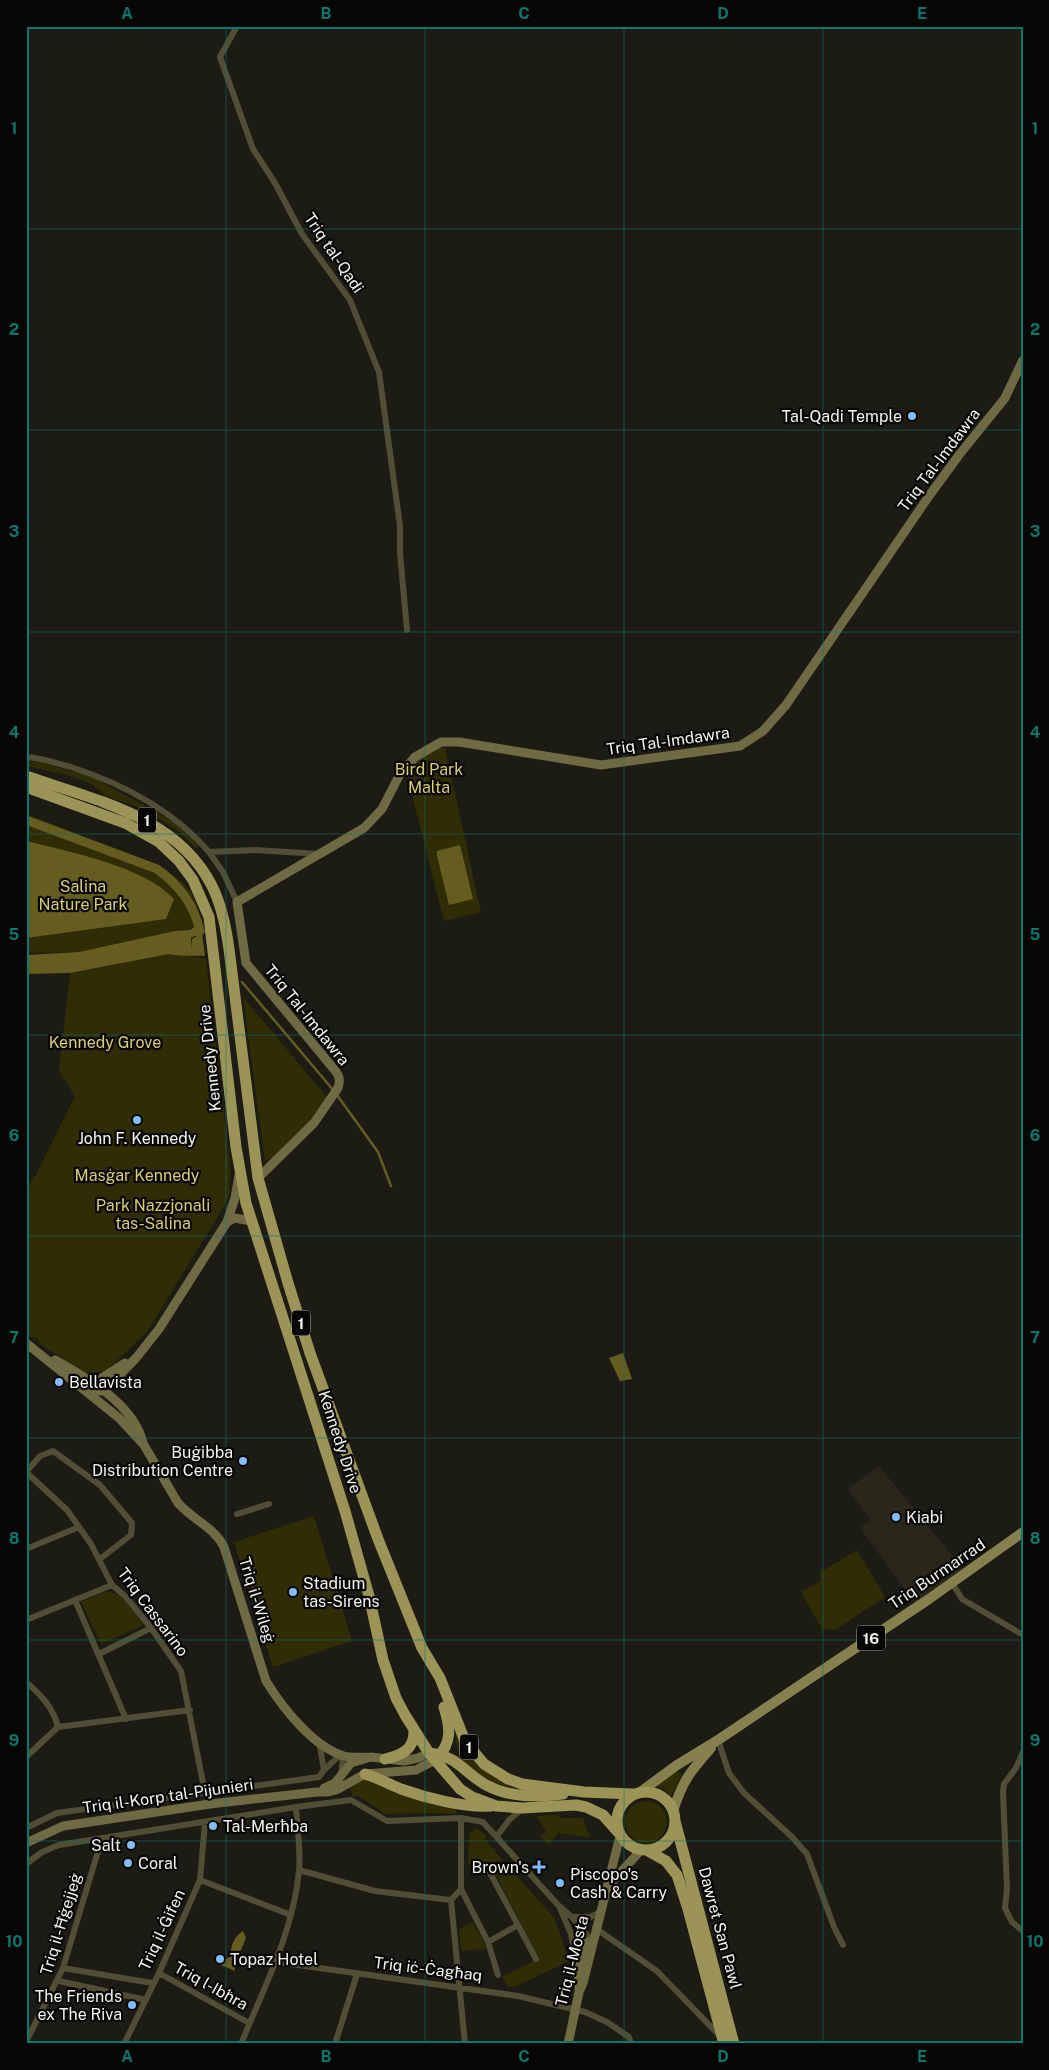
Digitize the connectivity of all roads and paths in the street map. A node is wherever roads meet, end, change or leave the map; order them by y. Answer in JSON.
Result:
{"nodes":[{"id":1,"x":237,"y":26,"type":"edge"},
{"id":2,"x":1023,"y":360,"type":"edge"},
{"id":3,"x":407,"y":630,"type":"dead end"},
{"id":4,"x":29,"y":757,"type":"edge"},
{"id":5,"x":26,"y":776,"type":"edge"},
{"id":6,"x":26,"y":787,"type":"edge"},
{"id":7,"x":209,"y":852,"type":"junction"},
{"id":8,"x":319,"y":854,"type":"junction"},
{"id":9,"x":237,"y":902,"type":"junction"},
{"id":10,"x":239,"y":1175,"type":"junction"},
{"id":11,"x":258,"y":1178,"type":"junction"},
{"id":12,"x":251,"y":1221,"type":"junction"},
{"id":13,"x":227,"y":1222,"type":"junction"},
{"id":14,"x":29,"y":1345,"type":"edge"},
{"id":15,"x":95,"y":1389,"type":"junction"},
{"id":16,"x":144,"y":1445,"type":"junction"},
{"id":17,"x":26,"y":1472,"type":"edge"},
{"id":18,"x":269,"y":1504,"type":"dead end"},
{"id":19,"x":237,"y":1514,"type":"dead end"},
{"id":20,"x":79,"y":1526,"type":"junction"},
{"id":21,"x":1023,"y":1532,"type":"edge"},
{"id":22,"x":26,"y":1549,"type":"edge"},
{"id":23,"x":100,"y":1560,"type":"junction"},
{"id":24,"x":952,"y":1583,"type":"junction"},
{"id":25,"x":112,"y":1585,"type":"junction"},
{"id":26,"x":75,"y":1600,"type":"junction"},
{"id":27,"x":26,"y":1620,"type":"edge"},
{"id":28,"x":151,"y":1628,"type":"junction"},
{"id":29,"x":415,"y":1630,"type":"junction"},
{"id":30,"x":1023,"y":1635,"type":"edge"},
{"id":31,"x":98,"y":1654,"type":"junction"},
{"id":32,"x":26,"y":1682,"type":"edge"},
{"id":33,"x":190,"y":1710,"type":"junction"},
{"id":34,"x":126,"y":1719,"type":"junction"},
{"id":35,"x":58,"y":1727,"type":"junction"},
{"id":36,"x":414,"y":1731,"type":"junction"},
{"id":37,"x":718,"y":1740,"type":"junction"},
{"id":38,"x":319,"y":1742,"type":"junction"},
{"id":39,"x":1023,"y":1752,"type":"edge"},
{"id":40,"x":435,"y":1756,"type":"junction"},
{"id":41,"x":26,"y":1757,"type":"edge"},
{"id":42,"x":345,"y":1758,"type":"junction"},
{"id":43,"x":385,"y":1759,"type":"junction"},
{"id":44,"x":324,"y":1770,"type":"junction"},
{"id":45,"x":365,"y":1774,"type":"junction"},
{"id":46,"x":317,"y":1792,"type":"junction"},
{"id":47,"x":584,"y":1792,"type":"junction"},
{"id":48,"x":205,"y":1793,"type":"junction"},
{"id":49,"x":636,"y":1793,"type":"junction"},
{"id":50,"x":296,"y":1806,"type":"junction"},
{"id":51,"x":496,"y":1806,"type":"junction"},
{"id":52,"x":522,"y":1808,"type":"junction"},
{"id":53,"x":674,"y":1816,"type":"junction"},
{"id":54,"x":462,"y":1818,"type":"junction"},
{"id":55,"x":205,"y":1822,"type":"junction"},
{"id":56,"x":26,"y":1828,"type":"edge"},
{"id":57,"x":619,"y":1834,"type":"junction"},
{"id":58,"x":497,"y":1836,"type":"junction"},
{"id":59,"x":102,"y":1838,"type":"junction"},
{"id":60,"x":26,"y":1843,"type":"edge"},
{"id":61,"x":644,"y":1851,"type":"junction"},
{"id":62,"x":26,"y":1864,"type":"edge"},
{"id":63,"x":299,"y":1870,"type":"junction"},
{"id":64,"x":488,"y":1870,"type":"dead end"},
{"id":65,"x":200,"y":1880,"type":"junction"},
{"id":66,"x":608,"y":1887,"type":"junction"},
{"id":67,"x":461,"y":1889,"type":"junction"},
{"id":68,"x":451,"y":1900,"type":"junction"},
{"id":69,"x":558,"y":1904,"type":"junction"},
{"id":70,"x":600,"y":1912,"type":"junction"},
{"id":71,"x":291,"y":1915,"type":"junction"},
{"id":72,"x":572,"y":1918,"type":"junction"},
{"id":73,"x":518,"y":1925,"type":"junction"},
{"id":74,"x":595,"y":1928,"type":"junction"},
{"id":75,"x":1023,"y":1931,"type":"edge"},
{"id":76,"x":570,"y":1934,"type":"junction"},
{"id":77,"x":592,"y":1941,"type":"junction"},
{"id":78,"x":488,"y":1942,"type":"junction"},
{"id":79,"x":843,"y":1945,"type":"dead end"},
{"id":80,"x":536,"y":1959,"type":"dead end"},
{"id":81,"x":277,"y":1962,"type":"junction"},
{"id":82,"x":578,"y":1967,"type":"junction"},
{"id":83,"x":64,"y":1968,"type":"junction"},
{"id":84,"x":159,"y":1973,"type":"junction"},
{"id":85,"x":357,"y":1974,"type":"junction"},
{"id":86,"x":498,"y":1975,"type":"dead end"},
{"id":87,"x":59,"y":1981,"type":"junction"},
{"id":88,"x":152,"y":1984,"type":"junction"},
{"id":89,"x":458,"y":1987,"type":"junction"},
{"id":90,"x":579,"y":1992,"type":"junction"},
{"id":91,"x":146,"y":2000,"type":"junction"},
{"id":92,"x":575,"y":2010,"type":"junction"},
{"id":93,"x":249,"y":2023,"type":"junction"},
{"id":94,"x":26,"y":2042,"type":"edge"},
{"id":95,"x":723,"y":2042,"type":"edge"},
{"id":96,"x":124,"y":2044,"type":"edge"},
{"id":97,"x":240,"y":2044,"type":"edge"},
{"id":98,"x":335,"y":2044,"type":"edge"},
{"id":99,"x":465,"y":2044,"type":"edge"},
{"id":100,"x":568,"y":2044,"type":"edge"},
{"id":101,"x":631,"y":2044,"type":"edge"},
{"id":102,"x":734,"y":2044,"type":"edge"}],
"edges":[{"from":1,"to":3,"type":"street","name":"Triq tal-Qadi"},
{"from":2,"to":8,"type":"street","name":"Triq Tal-Imdawra"},
{"from":4,"to":7,"type":"street","name":"Triq Tal-Imdawra"},
{"from":5,"to":11,"type":"highway","name":"Kennedy Drive","number":"1"},
{"from":6,"to":10,"type":"highway","name":"Kennedy Drive","number":"1"},
{"from":7,"to":8,"type":"street"},
{"from":7,"to":9,"type":"street","name":"Triq Tal-Imdawra"},
{"from":8,"to":9,"type":"street","name":"Triq Tal-Imdawra"},
{"from":9,"to":11,"type":"street","name":"Triq Tal-Imdawra"},
{"from":10,"to":12,"type":"highway","name":"Kennedy Drive","number":"1"},
{"from":10,"to":13,"type":"street"},
{"from":11,"to":29,"type":"highway","name":"Kennedy Drive","number":"1"},
{"from":12,"to":13,"type":"street"},
{"from":12,"to":36,"type":"highway","name":"Kennedy Drive","number":"1"},
{"from":13,"to":15,"type":"street"},
{"from":14,"to":15,"type":"street","name":"Triq il-Wileġ"},
{"from":15,"to":16,"type":"street","name":"Triq il-Wileġ"},
{"from":15,"to":16,"type":"street","name":"Triq il-Wileġ"},
{"from":16,"to":38,"type":"street","name":"Triq il-Wileġ"},
{"from":17,"to":20,"type":"street","name":"Triq Cassarino"},
{"from":17,"to":23,"type":"street"},
{"from":18,"to":19,"type":"street"},
{"from":20,"to":22,"type":"street"},
{"from":20,"to":23,"type":"street","name":"Triq Cassarino"},
{"from":21,"to":24,"type":"main road","name":"Triq Burmarrad","number":"16"},
{"from":23,"to":25,"type":"street","name":"Triq Cassarino"},
{"from":24,"to":30,"type":"street"},
{"from":24,"to":37,"type":"main road","name":"Triq Burmarrad","number":"16"},
{"from":25,"to":26,"type":"street"},
{"from":25,"to":28,"type":"street","name":"Triq Cassarino"},
{"from":26,"to":27,"type":"street"},
{"from":26,"to":31,"type":"street"},
{"from":28,"to":31,"type":"street"},
{"from":28,"to":33,"type":"street","name":"Triq Cassarino"},
{"from":29,"to":40,"type":"highway"},
{"from":29,"to":47,"type":"highway","name":"Kennedy Drive","number":"1"},
{"from":31,"to":34,"type":"street"},
{"from":32,"to":35,"type":"street"},
{"from":33,"to":34,"type":"street"},
{"from":33,"to":48,"type":"street","name":"Triq Cassarino"},
{"from":34,"to":35,"type":"street"},
{"from":35,"to":41,"type":"street"},
{"from":36,"to":40,"type":"highway","name":"Kennedy Drive","number":"1"},
{"from":36,"to":43,"type":"highway"},
{"from":37,"to":49,"type":"main road","name":"Triq Burmarrad","number":"16"},
{"from":37,"to":53,"type":"main road","name":"Triq Burmarrad","number":"16"},
{"from":37,"to":79,"type":"street"},
{"from":38,"to":42,"type":"street","name":"Triq il-Wileġ"},
{"from":38,"to":44,"type":"street"},
{"from":39,"to":75,"type":"street"},
{"from":40,"to":43,"type":"street"},
{"from":40,"to":45,"type":"street"},
{"from":40,"to":47,"type":"highway"},
{"from":40,"to":51,"type":"highway","name":"Kennedy Drive","number":"1"},
{"from":42,"to":43,"type":"street"},
{"from":42,"to":44,"type":"street"},
{"from":42,"to":45,"type":"street","name":"Triq il-Wileġ"},
{"from":42,"to":46,"type":"street","name":"Triq il-Korp tal-Pijunieri"},
{"from":44,"to":48,"type":"street"},
{"from":45,"to":46,"type":"street","name":"Triq il-Korp tal-Pijunieri"},
{"from":45,"to":51,"type":"highway"},
{"from":46,"to":60,"type":"street","name":"Triq il-Korp tal-Pijunieri"},
{"from":47,"to":49,"type":"highway","name":"Kennedy Drive","number":"1"},
{"from":48,"to":56,"type":"street"},
{"from":49,"to":53,"type":"highway","number":"1"},
{"from":49,"to":57,"type":"highway"},
{"from":50,"to":54,"type":"street"},
{"from":50,"to":55,"type":"street"},
{"from":50,"to":63,"type":"street"},
{"from":51,"to":52,"type":"highway","name":"Kennedy Drive","number":"1"},
{"from":52,"to":57,"type":"highway","name":"Kennedy Drive","number":"1"},
{"from":52,"to":58,"type":"street"},
{"from":53,"to":61,"type":"highway"},
{"from":53,"to":102,"type":"highway","name":"Dawret San Pawl"},
{"from":54,"to":58,"type":"street"},
{"from":54,"to":67,"type":"street"},
{"from":55,"to":59,"type":"street"},
{"from":55,"to":65,"type":"street","name":"Triq il-Ġifen"},
{"from":57,"to":61,"type":"highway","number":"1"},
{"from":57,"to":66,"type":"street","name":"Triq il-Mosta"},
{"from":58,"to":69,"type":"street"},
{"from":59,"to":62,"type":"street"},
{"from":59,"to":83,"type":"street","name":"Triq il-Ħġejjeġ"},
{"from":61,"to":66,"type":"street","name":"Triq il-Mosta"},
{"from":61,"to":95,"type":"highway","name":"Dawret San Pawl","number":"1"},
{"from":63,"to":68,"type":"street"},
{"from":63,"to":71,"type":"street"},
{"from":64,"to":73,"type":"street"},
{"from":65,"to":71,"type":"street"},
{"from":65,"to":84,"type":"street","name":"Triq il-Ġifen"},
{"from":66,"to":70,"type":"street","name":"Triq il-Mosta"},
{"from":67,"to":68,"type":"street"},
{"from":67,"to":78,"type":"street"},
{"from":68,"to":89,"type":"street"},
{"from":69,"to":72,"type":"street"},
{"from":69,"to":76,"type":"street"},
{"from":70,"to":72,"type":"street"},
{"from":70,"to":74,"type":"street","name":"Triq il-Mosta"},
{"from":71,"to":81,"type":"street"},
{"from":72,"to":77,"type":"street"},
{"from":73,"to":78,"type":"street"},
{"from":73,"to":80,"type":"street"},
{"from":74,"to":77,"type":"street","name":"Triq il-Mosta"},
{"from":74,"to":95,"type":"street"},
{"from":76,"to":77,"type":"street"},
{"from":76,"to":82,"type":"street"},
{"from":77,"to":82,"type":"street"},
{"from":77,"to":90,"type":"street","name":"Triq il-Mosta"},
{"from":78,"to":86,"type":"street"},
{"from":81,"to":85,"type":"street","name":"Triq iċ-Ċagħaq"},
{"from":81,"to":93,"type":"street"},
{"from":82,"to":90,"type":"street"},
{"from":83,"to":87,"type":"street","name":"Triq il-Ħġejjeġ"},
{"from":83,"to":88,"type":"street"},
{"from":84,"to":88,"type":"street","name":"Triq il-Ġifen"},
{"from":84,"to":93,"type":"street","name":"Triq l-Ibħra"},
{"from":85,"to":89,"type":"street","name":"Triq iċ-Ċagħaq"},
{"from":85,"to":98,"type":"street"},
{"from":87,"to":91,"type":"street"},
{"from":87,"to":94,"type":"street","name":"Triq il-Ħġejjeġ"},
{"from":88,"to":91,"type":"street","name":"Triq il-Ġifen"},
{"from":89,"to":92,"type":"street","name":"Triq iċ-Ċagħaq"},
{"from":89,"to":99,"type":"street"},
{"from":90,"to":92,"type":"street","name":"Triq il-Mosta"},
{"from":91,"to":96,"type":"street","name":"Triq il-Ġifen"},
{"from":92,"to":100,"type":"street","name":"Triq il-Mosta"},
{"from":92,"to":101,"type":"street","name":"Triq iċ-Ċagħaq"},
{"from":93,"to":97,"type":"street"}]}
